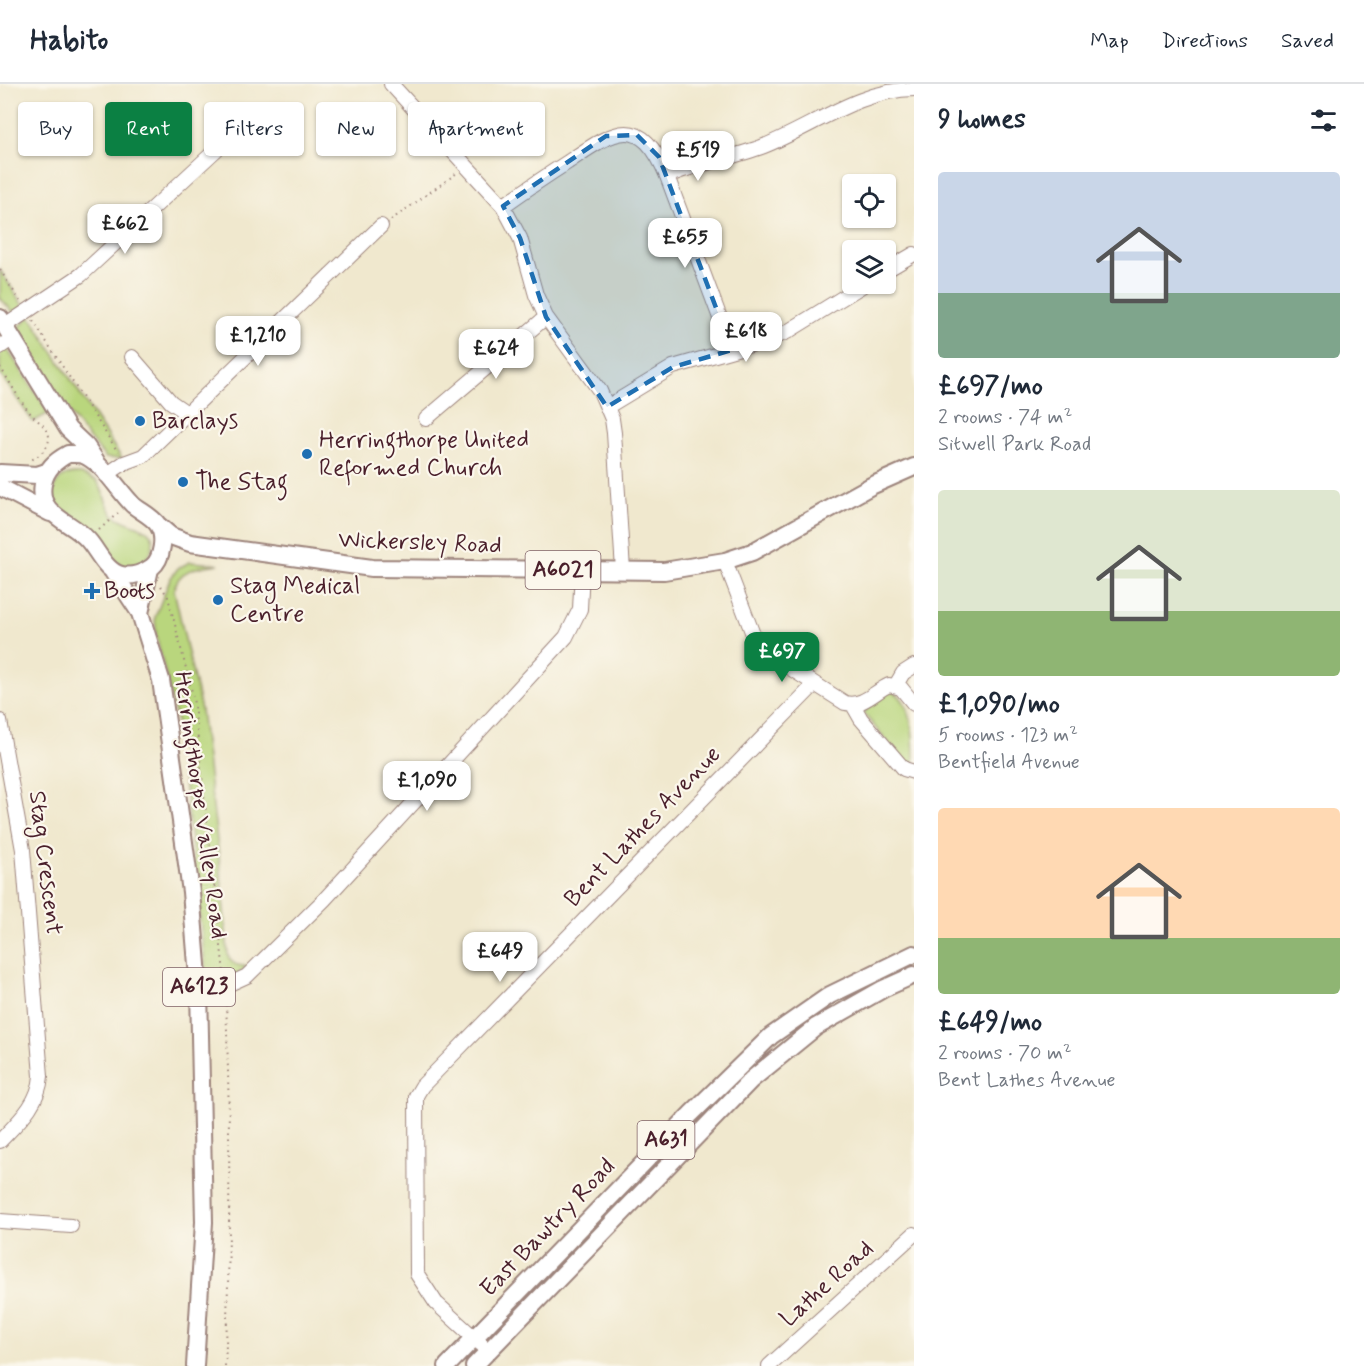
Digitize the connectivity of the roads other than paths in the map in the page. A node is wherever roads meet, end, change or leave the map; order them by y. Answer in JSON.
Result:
{"nodes":[{"id":1,"x":392,"y":84,"type":"edge"},
{"id":2,"x":914,"y":89,"type":"edge"},
{"id":3,"x":209,"y":156,"type":"edge"},
{"id":4,"x":667,"y":176,"type":"junction"},
{"id":5,"x":503,"y":206,"type":"junction"},
{"id":6,"x":381,"y":226,"type":"road end"},
{"id":7,"x":914,"y":254,"type":"edge"},
{"id":8,"x":896,"y":265,"type":"edge"},
{"id":9,"x":849,"y":294,"type":"edge"},
{"id":10,"x":546,"y":317,"type":"junction"},
{"id":11,"x":5,"y":332,"type":"edge"},
{"id":12,"x":732,"y":350,"type":"junction"},
{"id":13,"x":132,"y":357,"type":"dead end"},
{"id":14,"x":608,"y":407,"type":"junction"},
{"id":15,"x":187,"y":413,"type":"junction"},
{"id":16,"x":426,"y":419,"type":"dead end"},
{"id":17,"x":68,"y":429,"type":"junction"},
{"id":18,"x":51,"y":466,"type":"junction"},
{"id":19,"x":914,"y":467,"type":"edge"},
{"id":20,"x":103,"y":471,"type":"junction"},
{"id":21,"x":0,"y":473,"type":"edge"},
{"id":22,"x":0,"y":487,"type":"edge"},
{"id":23,"x":51,"y":513,"type":"junction"},
{"id":24,"x":158,"y":525,"type":"junction"},
{"id":25,"x":190,"y":543,"type":"junction"},
{"id":26,"x":725,"y":561,"type":"junction"},
{"id":27,"x":153,"y":566,"type":"junction"},
{"id":28,"x":582,"y":570,"type":"junction"},
{"id":29,"x":623,"y":570,"type":"junction"},
{"id":30,"x":113,"y":572,"type":"junction"},
{"id":31,"x":140,"y":613,"type":"junction"},
{"id":32,"x":914,"y":666,"type":"edge"},
{"id":33,"x":814,"y":685,"type":"junction"},
{"id":34,"x":896,"y":685,"type":"junction"},
{"id":35,"x":914,"y":704,"type":"edge"},
{"id":36,"x":853,"y":705,"type":"junction"},
{"id":37,"x":0,"y":721,"type":"edge"},
{"id":38,"x":4,"y":763,"type":"edge"},
{"id":39,"x":914,"y":772,"type":"edge"},
{"id":40,"x":914,"y":954,"type":"edge"},
{"id":41,"x":914,"y":975,"type":"edge"},
{"id":42,"x":199,"y":989,"type":"junction"},
{"id":43,"x":0,"y":1141,"type":"edge"},
{"id":44,"x":0,"y":1221,"type":"edge"},
{"id":45,"x":70,"y":1226,"type":"dead end"},
{"id":46,"x":914,"y":1234,"type":"edge"},
{"id":47,"x":475,"y":1338,"type":"junction"},
{"id":48,"x":489,"y":1351,"type":"junction"},
{"id":49,"x":195,"y":1366,"type":"edge"},
{"id":50,"x":447,"y":1366,"type":"edge"},
{"id":51,"x":474,"y":1366,"type":"edge"},
{"id":52,"x":769,"y":1366,"type":"edge"}],
"edges":[{"from":1,"to":5,"type":"street"},
{"from":2,"to":4,"type":"street"},
{"from":3,"to":11,"type":"street"},
{"from":4,"to":5,"type":"street"},
{"from":4,"to":12,"type":"street"},
{"from":5,"to":10,"type":"street"},
{"from":6,"to":15,"type":"street"},
{"from":7,"to":8,"type":"street"},
{"from":9,"to":12,"type":"street"},
{"from":10,"to":14,"type":"street"},
{"from":10,"to":16,"type":"street"},
{"from":11,"to":17,"type":"main road"},
{"from":12,"to":14,"type":"street"},
{"from":13,"to":15,"type":"street"},
{"from":14,"to":29,"type":"street"},
{"from":15,"to":20,"type":"street"},
{"from":17,"to":18,"type":"main road"},
{"from":17,"to":20,"type":"main road"},
{"from":18,"to":20,"type":"main road","number":"A6021"},
{"from":18,"to":21,"type":"main road","number":"A6021"},
{"from":18,"to":23,"type":"main road"},
{"from":19,"to":26,"type":"main road","name":"Wickersley Road","number":"A6021"},
{"from":20,"to":24,"type":"main road","number":"A6021"},
{"from":22,"to":23,"type":"main road"},
{"from":23,"to":30,"type":"main road"},
{"from":24,"to":25,"type":"main road","name":"Wickersley Road","number":"A6021"},
{"from":24,"to":27,"type":"main road"},
{"from":25,"to":27,"type":"main road"},
{"from":25,"to":28,"type":"main road","name":"Wickersley Road","number":"A6021"},
{"from":26,"to":29,"type":"main road","name":"Wickersley Road","number":"A6021"},
{"from":26,"to":33,"type":"street"},
{"from":27,"to":30,"type":"main road"},
{"from":27,"to":31,"type":"main road"},
{"from":28,"to":29,"type":"main road","name":"Wickersley Road","number":"A6021"},
{"from":28,"to":42,"type":"street"},
{"from":30,"to":31,"type":"main road","name":"Herringthorpe Valley Road","number":"A6123"},
{"from":31,"to":42,"type":"main road","name":"Herringthorpe Valley Road","number":"A6123"},
{"from":32,"to":34,"type":"street"},
{"from":33,"to":36,"type":"street"},
{"from":33,"to":47,"type":"street","name":"Bent Lathes Avenue"},
{"from":34,"to":35,"type":"street"},
{"from":34,"to":36,"type":"street"},
{"from":36,"to":39,"type":"street"},
{"from":37,"to":38,"type":"street","name":"Stag Crescent"},
{"from":38,"to":43,"type":"street","name":"Stag Crescent"},
{"from":40,"to":47,"type":"main road","name":"East Bawtry Road","number":"A631"},
{"from":41,"to":48,"type":"main road","name":"East Bawtry Road","number":"A631"},
{"from":42,"to":49,"type":"main road","name":"Herringthorpe Valley Road","number":"A6123"},
{"from":44,"to":45,"type":"street"},
{"from":46,"to":52,"type":"street","name":"Lathe Road"},
{"from":47,"to":48,"type":"street","name":"Bent Lathes Avenue"},
{"from":47,"to":50,"type":"main road","name":"East Bawtry Road","number":"A631"},
{"from":48,"to":51,"type":"main road","name":"East Bawtry Road","number":"A631"}]}
